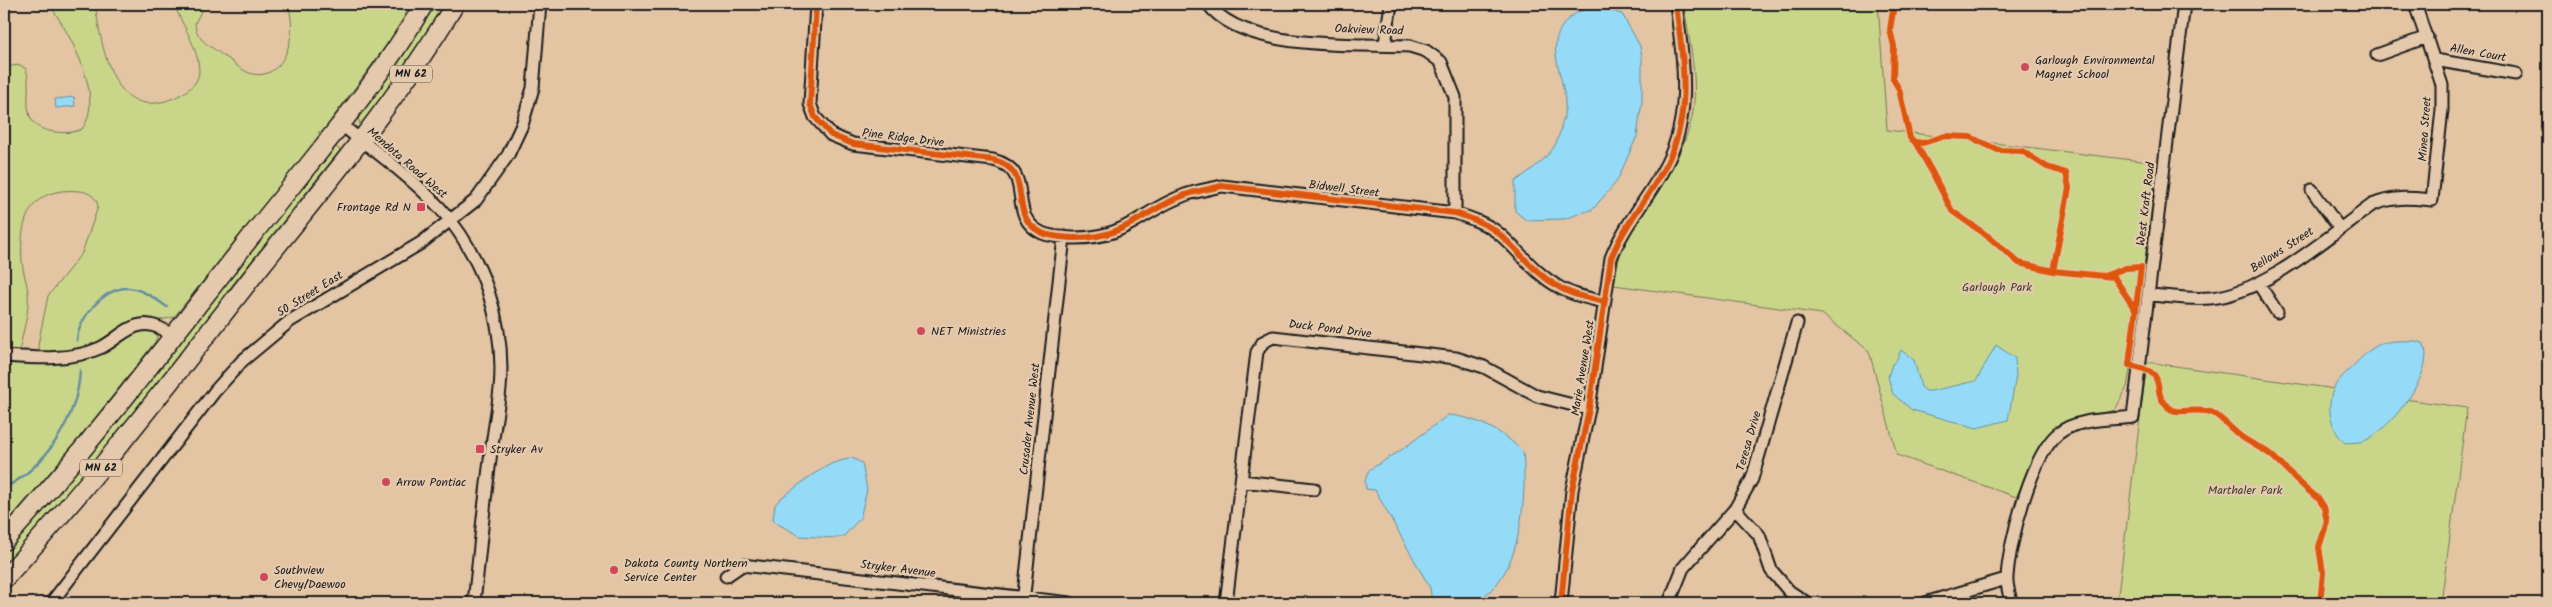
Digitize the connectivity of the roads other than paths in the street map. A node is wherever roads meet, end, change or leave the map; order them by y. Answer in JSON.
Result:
{"nodes":[{"id":1,"x":424,"y":4,"type":"edge"},
{"id":2,"x":455,"y":4,"type":"edge"},
{"id":3,"x":540,"y":4,"type":"edge"},
{"id":4,"x":816,"y":4,"type":"edge"},
{"id":5,"x":1208,"y":4,"type":"edge"},
{"id":6,"x":1391,"y":4,"type":"edge"},
{"id":7,"x":1676,"y":4,"type":"edge"},
{"id":8,"x":2184,"y":4,"type":"edge"},
{"id":9,"x":2415,"y":4,"type":"edge"},
{"id":10,"x":2427,"y":37,"type":"junction"},
{"id":11,"x":1385,"y":44,"type":"junction"},
{"id":12,"x":2378,"y":55,"type":"dead end"},
{"id":13,"x":2435,"y":60,"type":"junction"},
{"id":14,"x":2516,"y":74,"type":"dead end"},
{"id":15,"x":340,"y":124,"type":"junction"},
{"id":16,"x":361,"y":140,"type":"junction"},
{"id":17,"x":2312,"y":190,"type":"dead end"},
{"id":18,"x":2432,"y":200,"type":"joint"},
{"id":19,"x":1455,"y":213,"type":"junction"},
{"id":20,"x":449,"y":221,"type":"junction"},
{"id":21,"x":2340,"y":228,"type":"junction"},
{"id":22,"x":1064,"y":237,"type":"junction"},
{"id":23,"x":2258,"y":283,"type":"junction"},
{"id":24,"x":2148,"y":295,"type":"junction"},
{"id":25,"x":1604,"y":302,"type":"junction"},
{"id":26,"x":2277,"y":312,"type":"dead end"},
{"id":27,"x":1797,"y":323,"type":"dead end"},
{"id":28,"x":173,"y":336,"type":"junction"},
{"id":29,"x":4,"y":356,"type":"edge"},
{"id":30,"x":1589,"y":409,"type":"junction"},
{"id":31,"x":1241,"y":480,"type":"junction"},
{"id":32,"x":1314,"y":489,"type":"dead end"},
{"id":33,"x":1735,"y":509,"type":"junction"},
{"id":34,"x":4,"y":541,"type":"edge"},
{"id":35,"x":726,"y":576,"type":"dead end"},
{"id":36,"x":2006,"y":579,"type":"junction"},
{"id":37,"x":4,"y":581,"type":"edge"},
{"id":38,"x":1024,"y":601,"type":"edge"},
{"id":39,"x":50,"y":603,"type":"edge"},
{"id":40,"x":474,"y":603,"type":"edge"},
{"id":41,"x":1070,"y":603,"type":"edge"},
{"id":42,"x":1226,"y":603,"type":"edge"},
{"id":43,"x":1561,"y":603,"type":"edge"},
{"id":44,"x":1669,"y":603,"type":"edge"},
{"id":45,"x":1807,"y":603,"type":"edge"},
{"id":46,"x":1925,"y":603,"type":"edge"},
{"id":47,"x":2011,"y":603,"type":"edge"}],
"edges":[{"from":1,"to":15,"type":"highway","number":"MN 62"},
{"from":2,"to":16,"type":"highway","number":"MN 62"},
{"from":3,"to":20,"type":"street","name":"50 Street East"},
{"from":4,"to":22,"type":"street","name":"Pine Ridge Drive"},
{"from":5,"to":11,"type":"street","name":"Oakview Road"},
{"from":6,"to":11,"type":"street"},
{"from":7,"to":25,"type":"street","name":"Marie Avenue West"},
{"from":8,"to":24,"type":"street","name":"West Kraft Road"},
{"from":9,"to":10,"type":"street","name":"Minea Street"},
{"from":10,"to":12,"type":"street"},
{"from":10,"to":13,"type":"street","name":"Minea Street"},
{"from":11,"to":19,"type":"street","name":"Oakview Road"},
{"from":13,"to":14,"type":"street","name":"Allen Court"},
{"from":13,"to":18,"type":"street","name":"Minea Street"},
{"from":15,"to":16,"type":"street","name":"Mendota Road West"},
{"from":15,"to":28,"type":"highway","number":"MN 62"},
{"from":16,"to":20,"type":"street","name":"Mendota Road West"},
{"from":16,"to":37,"type":"highway","number":"MN 62"},
{"from":17,"to":21,"type":"street"},
{"from":18,"to":21,"type":"street","name":"Bellows Street"},
{"from":19,"to":22,"type":"street","name":"Bidwell Street"},
{"from":19,"to":25,"type":"street","name":"Bidwell Street"},
{"from":20,"to":39,"type":"street","name":"50 Street East"},
{"from":20,"to":40,"type":"street","name":"Mendota Road West"},
{"from":21,"to":23,"type":"street","name":"Bellows Street"},
{"from":22,"to":38,"type":"street","name":"Crusader Avenue West"},
{"from":23,"to":24,"type":"street","name":"Bellows Street"},
{"from":23,"to":26,"type":"street"},
{"from":24,"to":36,"type":"street","name":"West Kraft Road"},
{"from":25,"to":30,"type":"street","name":"Marie Avenue West"},
{"from":27,"to":33,"type":"street","name":"Teresa Drive"},
{"from":28,"to":29,"type":"street"},
{"from":28,"to":34,"type":"highway","number":"MN 62"},
{"from":30,"to":31,"type":"street","name":"Duck Pond Drive"},
{"from":30,"to":43,"type":"street","name":"Marie Avenue West"},
{"from":31,"to":32,"type":"street"},
{"from":31,"to":42,"type":"street","name":"Duck Pond Drive"},
{"from":33,"to":44,"type":"street","name":"Teresa Drive"},
{"from":33,"to":45,"type":"street"},
{"from":35,"to":38,"type":"street","name":"Stryker Avenue"},
{"from":36,"to":46,"type":"street"},
{"from":36,"to":47,"type":"street","name":"West Kraft Road"},
{"from":38,"to":41,"type":"street","name":"Stryker Avenue"}]}
